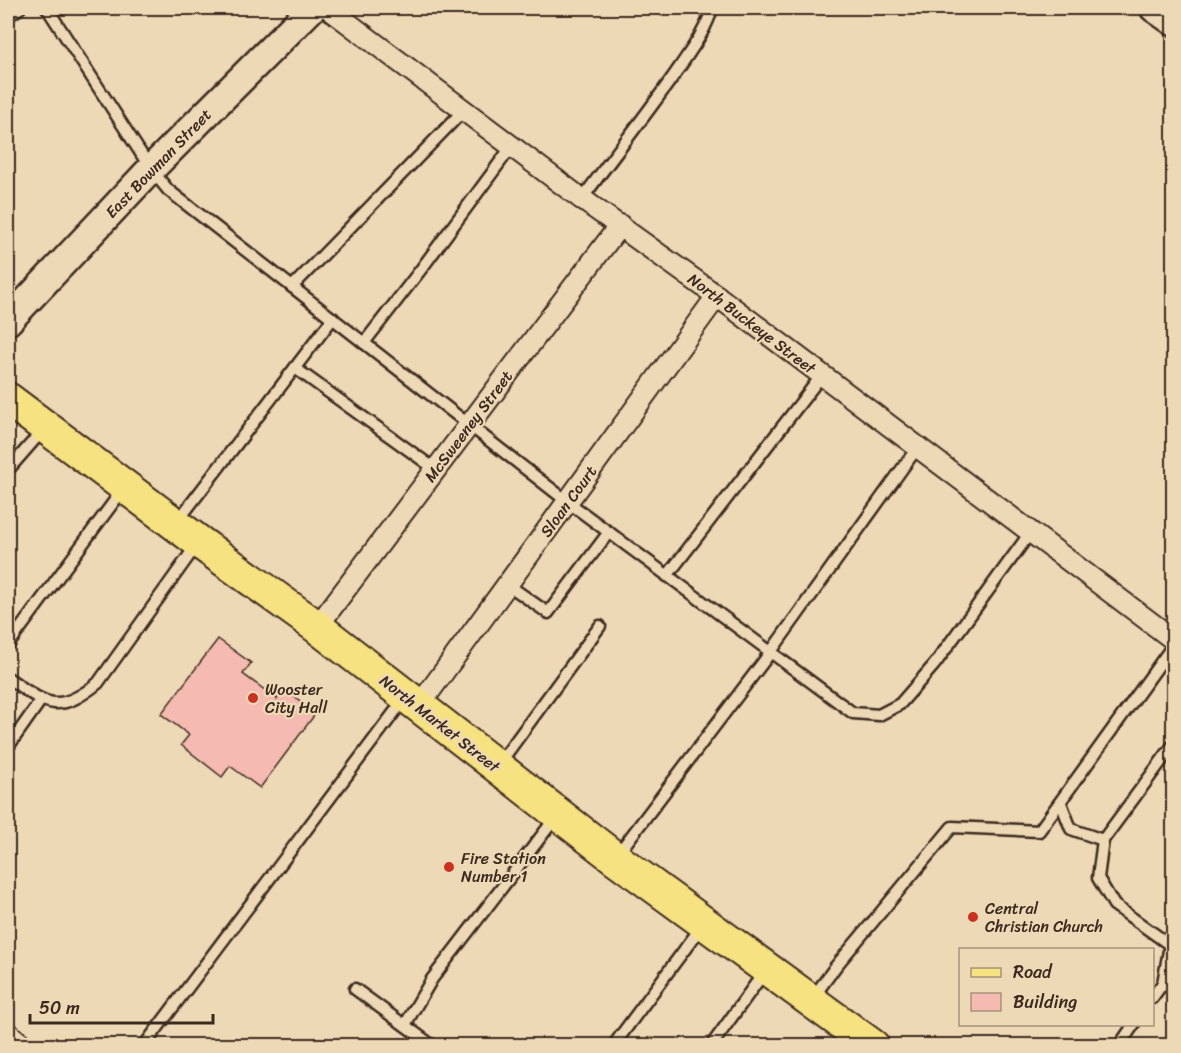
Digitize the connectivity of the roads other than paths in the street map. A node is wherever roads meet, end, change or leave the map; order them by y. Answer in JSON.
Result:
{"nodes":[{"id":1,"x":20,"y":8,"type":"edge"},
{"id":2,"x":47,"y":8,"type":"edge"},
{"id":3,"x":312,"y":8,"type":"edge"},
{"id":4,"x":328,"y":8,"type":"edge"},
{"id":5,"x":712,"y":8,"type":"edge"},
{"id":6,"x":8,"y":16,"type":"edge"},
{"id":7,"x":464,"y":110,"type":"junction"},
{"id":8,"x":512,"y":146,"type":"junction"},
{"id":9,"x":151,"y":169,"type":"junction"},
{"id":10,"x":582,"y":199,"type":"junction"},
{"id":11,"x":620,"y":225,"type":"junction"},
{"id":12,"x":292,"y":287,"type":"junction"},
{"id":13,"x":717,"y":296,"type":"junction"},
{"id":14,"x":333,"y":318,"type":"junction"},
{"id":15,"x":8,"y":321,"type":"edge"},
{"id":16,"x":364,"y":343,"type":"junction"},
{"id":17,"x":295,"y":368,"type":"junction"},
{"id":18,"x":822,"y":375,"type":"junction"},
{"id":19,"x":8,"y":399,"type":"edge"},
{"id":20,"x":469,"y":425,"type":"junction"},
{"id":21,"x":44,"y":428,"type":"junction"},
{"id":22,"x":917,"y":448,"type":"junction"},
{"id":23,"x":435,"y":469,"type":"junction"},
{"id":24,"x":8,"y":470,"type":"edge"},
{"id":25,"x":125,"y":487,"type":"junction"},
{"id":26,"x":568,"y":502,"type":"junction"},
{"id":27,"x":609,"y":532,"type":"junction"},
{"id":28,"x":187,"y":533,"type":"junction"},
{"id":29,"x":1030,"y":533,"type":"junction"},
{"id":30,"x":667,"y":576,"type":"junction"},
{"id":31,"x":507,"y":584,"type":"junction"},
{"id":32,"x":600,"y":626,"type":"dead end"},
{"id":33,"x":316,"y":627,"type":"junction"},
{"id":34,"x":9,"y":639,"type":"edge"},
{"id":35,"x":1173,"y":642,"type":"edge"},
{"id":36,"x":770,"y":653,"type":"junction"},
{"id":37,"x":8,"y":678,"type":"edge"},
{"id":38,"x":41,"y":700,"type":"junction"},
{"id":39,"x":413,"y":702,"type":"junction"},
{"id":40,"x":1173,"y":744,"type":"edge"},
{"id":41,"x":8,"y":747,"type":"edge"},
{"id":42,"x":497,"y":766,"type":"junction"},
{"id":43,"x":1060,"y":803,"type":"junction"},
{"id":44,"x":558,"y":814,"type":"junction"},
{"id":45,"x":1103,"y":840,"type":"junction"},
{"id":46,"x":615,"y":858,"type":"junction"},
{"id":47,"x":704,"y":923,"type":"junction"},
{"id":48,"x":1172,"y":943,"type":"edge"},
{"id":49,"x":767,"y":968,"type":"junction"},
{"id":50,"x":1163,"y":983,"type":"junction"},
{"id":51,"x":355,"y":990,"type":"dead end"},
{"id":52,"x":1173,"y":991,"type":"edge"},
{"id":53,"x":1154,"y":995,"type":"edge"},
{"id":54,"x":811,"y":1000,"type":"junction"},
{"id":55,"x":405,"y":1025,"type":"junction"},
{"id":56,"x":1133,"y":1026,"type":"edge"},
{"id":57,"x":8,"y":1033,"type":"edge"},
{"id":58,"x":24,"y":1046,"type":"edge"},
{"id":59,"x":144,"y":1046,"type":"edge"},
{"id":60,"x":433,"y":1046,"type":"edge"},
{"id":61,"x":613,"y":1046,"type":"edge"},
{"id":62,"x":711,"y":1046,"type":"edge"},
{"id":63,"x":873,"y":1046,"type":"edge"},
{"id":64,"x":1119,"y":1046,"type":"edge"}],
"edges":[{"from":1,"to":6,"type":"lane"},
{"from":2,"to":9,"type":"lane"},
{"from":3,"to":9,"type":"main road","name":"East Bowman Street"},
{"from":4,"to":7,"type":"street","name":"North Buckeye Street"},
{"from":5,"to":10,"type":"lane"},
{"from":7,"to":8,"type":"street","name":"North Buckeye Street"},
{"from":7,"to":12,"type":"lane"},
{"from":8,"to":10,"type":"street","name":"North Buckeye Street"},
{"from":8,"to":16,"type":"lane"},
{"from":9,"to":12,"type":"lane"},
{"from":9,"to":15,"type":"main road","name":"East Bowman Street"},
{"from":10,"to":11,"type":"street","name":"North Buckeye Street"},
{"from":11,"to":13,"type":"street","name":"North Buckeye Street"},
{"from":11,"to":20,"type":"street","name":"McSweeney Street"},
{"from":12,"to":14,"type":"lane"},
{"from":13,"to":18,"type":"street","name":"North Buckeye Street"},
{"from":13,"to":26,"type":"street","name":"Sloan Court"},
{"from":14,"to":16,"type":"lane"},
{"from":14,"to":17,"type":"lane"},
{"from":16,"to":20,"type":"lane"},
{"from":17,"to":23,"type":"lane"},
{"from":17,"to":28,"type":"lane"},
{"from":18,"to":22,"type":"street","name":"North Buckeye Street"},
{"from":18,"to":30,"type":"lane"},
{"from":19,"to":21,"type":"main road","name":"North Market Street"},
{"from":20,"to":23,"type":"street","name":"McSweeney Street"},
{"from":20,"to":26,"type":"lane"},
{"from":21,"to":24,"type":"lane"},
{"from":21,"to":25,"type":"main road","name":"North Market Street"},
{"from":22,"to":29,"type":"street","name":"North Buckeye Street"},
{"from":22,"to":36,"type":"lane"},
{"from":23,"to":33,"type":"street","name":"McSweeney Street"},
{"from":25,"to":28,"type":"main road","name":"North Market Street"},
{"from":25,"to":34,"type":"lane"},
{"from":26,"to":27,"type":"lane"},
{"from":26,"to":31,"type":"street","name":"Sloan Court"},
{"from":27,"to":30,"type":"lane"},
{"from":27,"to":31,"type":"lane"},
{"from":28,"to":33,"type":"main road","name":"North Market Street"},
{"from":28,"to":38,"type":"lane"},
{"from":29,"to":35,"type":"street","name":"North Buckeye Street"},
{"from":29,"to":36,"type":"lane"},
{"from":30,"to":36,"type":"lane"},
{"from":31,"to":39,"type":"street","name":"Sloan Court"},
{"from":32,"to":42,"type":"lane"},
{"from":33,"to":39,"type":"main road","name":"North Market Street"},
{"from":35,"to":43,"type":"lane"},
{"from":36,"to":46,"type":"lane"},
{"from":37,"to":38,"type":"lane"},
{"from":38,"to":41,"type":"lane"},
{"from":39,"to":42,"type":"main road","name":"North Market Street"},
{"from":39,"to":59,"type":"lane"},
{"from":40,"to":45,"type":"lane"},
{"from":42,"to":44,"type":"main road","name":"North Market Street"},
{"from":43,"to":45,"type":"lane"},
{"from":43,"to":54,"type":"lane"},
{"from":44,"to":46,"type":"main road","name":"North Market Street"},
{"from":44,"to":55,"type":"lane"},
{"from":45,"to":48,"type":"lane"},
{"from":46,"to":47,"type":"main road","name":"North Market Street"},
{"from":47,"to":49,"type":"main road","name":"North Market Street"},
{"from":47,"to":61,"type":"lane"},
{"from":48,"to":50,"type":"lane"},
{"from":49,"to":54,"type":"main road","name":"North Market Street"},
{"from":49,"to":62,"type":"lane"},
{"from":50,"to":52,"type":"lane"},
{"from":50,"to":53,"type":"lane"},
{"from":51,"to":55,"type":"lane"},
{"from":54,"to":63,"type":"main road","name":"North Market Street"},
{"from":55,"to":60,"type":"lane"},
{"from":56,"to":64,"type":"lane"},
{"from":57,"to":58,"type":"street"}]}
